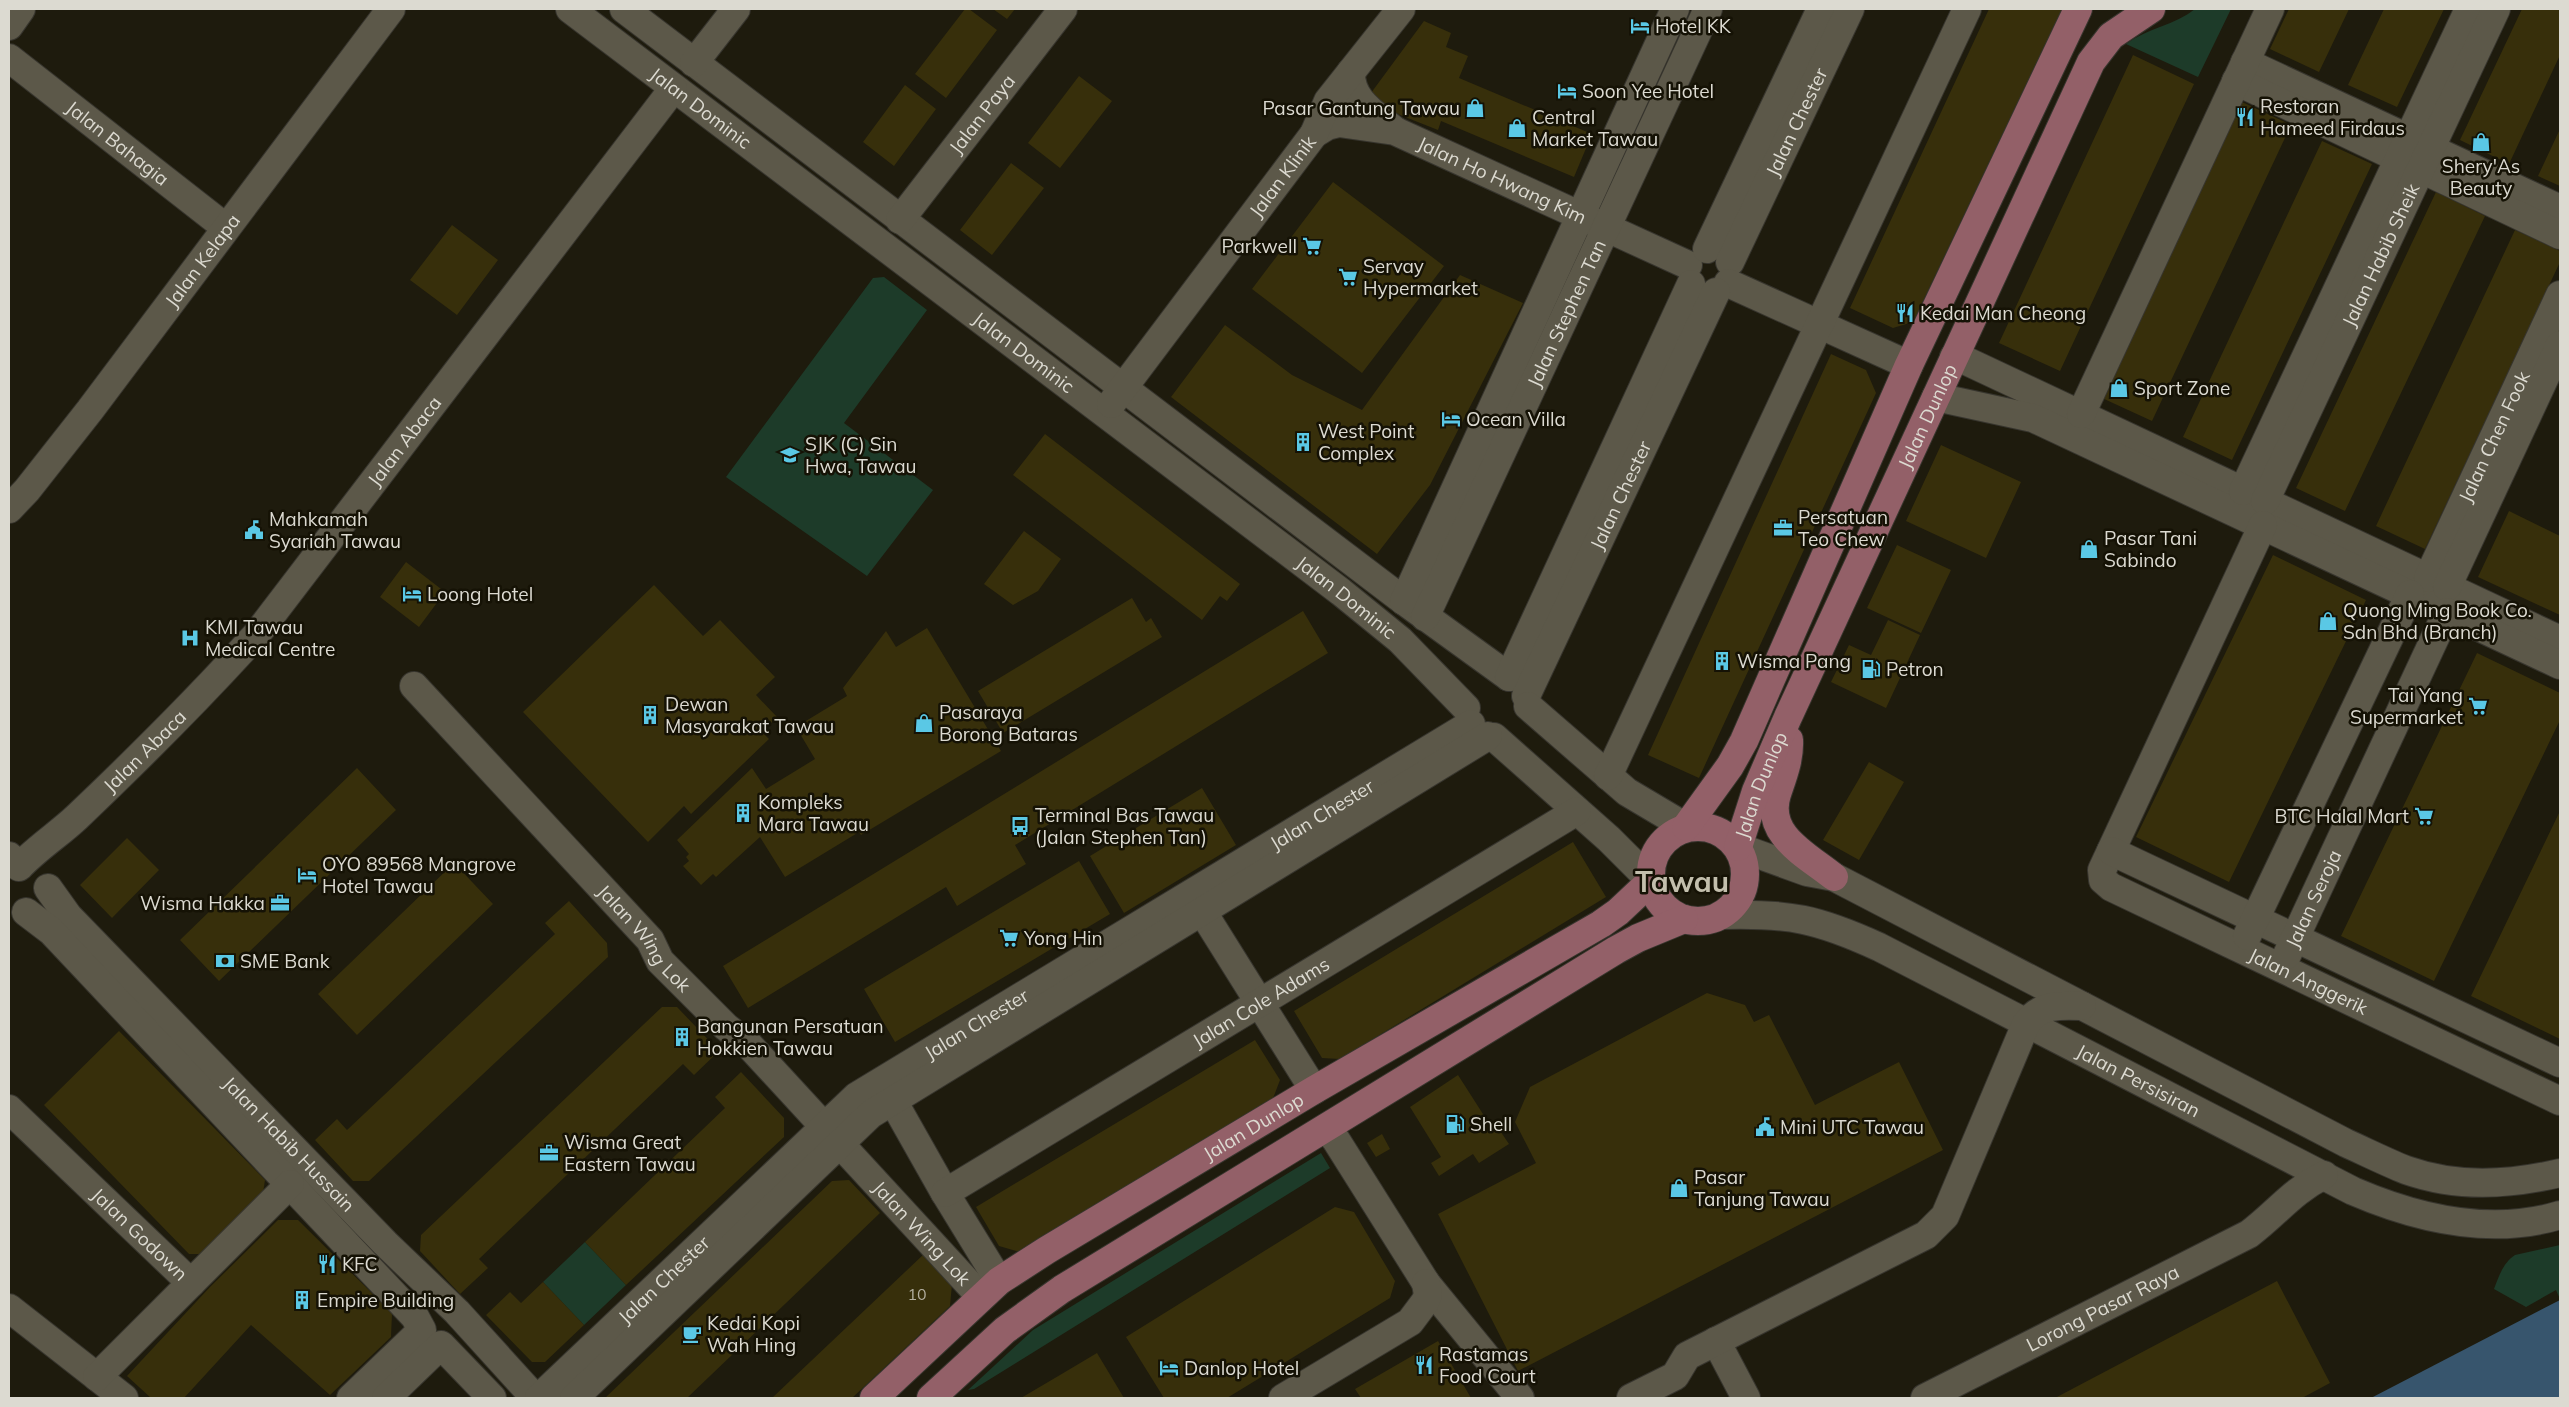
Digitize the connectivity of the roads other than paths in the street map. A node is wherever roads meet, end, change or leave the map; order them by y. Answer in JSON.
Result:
{"nodes":[{"id":1,"x":21,"y":9,"type":"edge"},
{"id":2,"x":391,"y":9,"type":"edge"},
{"id":3,"x":570,"y":9,"type":"edge"},
{"id":4,"x":624,"y":9,"type":"edge"},
{"id":5,"x":736,"y":9,"type":"edge"},
{"id":6,"x":1063,"y":9,"type":"edge"},
{"id":7,"x":1402,"y":9,"type":"edge"},
{"id":8,"x":1675,"y":9,"type":"edge"},
{"id":9,"x":1708,"y":9,"type":"edge"},
{"id":10,"x":1821,"y":9,"type":"edge"},
{"id":11,"x":1850,"y":9,"type":"edge"},
{"id":12,"x":1967,"y":9,"type":"edge"},
{"id":13,"x":2078,"y":9,"type":"edge"},
{"id":14,"x":2151,"y":9,"type":"edge"},
{"id":15,"x":2270,"y":9,"type":"edge"},
{"id":16,"x":2468,"y":9,"type":"edge"},
{"id":17,"x":2496,"y":9,"type":"edge"},
{"id":18,"x":9,"y":26,"type":"edge"},
{"id":19,"x":9,"y":58,"type":"edge"},
{"id":20,"x":694,"y":63,"type":"junction"},
{"id":21,"x":1351,"y":72,"type":"junction"},
{"id":22,"x":2240,"y":72,"type":"junction"},
{"id":23,"x":673,"y":89,"type":"junction"},
{"id":24,"x":1395,"y":131,"type":"junction"},
{"id":25,"x":1314,"y":134,"type":"junction"},
{"id":26,"x":2414,"y":154,"type":"junction"},
{"id":27,"x":2560,"y":210,"type":"edge"},
{"id":28,"x":1580,"y":216,"type":"junction"},
{"id":29,"x":900,"y":220,"type":"junction"},
{"id":30,"x":225,"y":227,"type":"junction"},
{"id":31,"x":1606,"y":227,"type":"junction"},
{"id":32,"x":2560,"y":236,"type":"edge"},
{"id":33,"x":1710,"y":273,"type":"junction"},
{"id":34,"x":2560,"y":294,"type":"edge"},
{"id":35,"x":1819,"y":324,"type":"junction"},
{"id":36,"x":2560,"y":345,"type":"edge"},
{"id":37,"x":1954,"y":357,"type":"junction"},
{"id":38,"x":1909,"y":365,"type":"junction"},
{"id":39,"x":1122,"y":389,"type":"junction"},
{"id":40,"x":1936,"y":397,"type":"junction"},
{"id":41,"x":2047,"y":411,"type":"junction"},
{"id":42,"x":1105,"y":413,"type":"junction"},
{"id":43,"x":2081,"y":414,"type":"junction"},
{"id":44,"x":1884,"y":425,"type":"junction"},
{"id":45,"x":2257,"y":506,"type":"junction"},
{"id":46,"x":9,"y":509,"type":"edge"},
{"id":47,"x":2433,"y":593,"type":"junction"},
{"id":48,"x":1425,"y":617,"type":"junction"},
{"id":49,"x":1400,"y":640,"type":"junction"},
{"id":50,"x":2560,"y":640,"type":"edge"},
{"id":51,"x":2560,"y":665,"type":"edge"},
{"id":52,"x":414,"y":686,"type":"dead end"},
{"id":53,"x":1521,"y":693,"type":"junction"},
{"id":54,"x":1788,"y":716,"type":"junction"},
{"id":55,"x":1479,"y":726,"type":"junction"},
{"id":56,"x":1608,"y":776,"type":"junction"},
{"id":57,"x":1577,"y":811,"type":"junction"},
{"id":58,"x":1686,"y":827,"type":"junction"},
{"id":59,"x":1738,"y":847,"type":"junction"},
{"id":60,"x":2111,"y":850,"type":"junction"},
{"id":61,"x":26,"y":871,"type":"edge"},
{"id":62,"x":1834,"y":877,"type":"junction"},
{"id":63,"x":1650,"y":881,"type":"junction"},
{"id":64,"x":16,"y":911,"type":"edge"},
{"id":65,"x":1202,"y":911,"type":"junction"},
{"id":66,"x":1722,"y":915,"type":"junction"},
{"id":67,"x":1684,"y":919,"type":"junction"},
{"id":68,"x":2256,"y":919,"type":"junction"},
{"id":69,"x":2295,"y":938,"type":"junction"},
{"id":70,"x":2241,"y":949,"type":"junction"},
{"id":71,"x":2281,"y":968,"type":"junction"},
{"id":72,"x":1260,"y":1003,"type":"junction"},
{"id":73,"x":2083,"y":1006,"type":"junction"},
{"id":74,"x":2026,"y":1024,"type":"junction"},
{"id":75,"x":2560,"y":1064,"type":"edge"},
{"id":76,"x":1314,"y":1090,"type":"junction"},
{"id":77,"x":887,"y":1091,"type":"junction"},
{"id":78,"x":2552,"y":1097,"type":"edge"},
{"id":79,"x":9,"y":1109,"type":"edge"},
{"id":80,"x":2560,"y":1116,"type":"edge"},
{"id":81,"x":1326,"y":1128,"type":"junction"},
{"id":82,"x":1245,"y":1132,"type":"junction"},
{"id":83,"x":832,"y":1135,"type":"junction"},
{"id":84,"x":2276,"y":1151,"type":"junction"},
{"id":85,"x":2560,"y":1172,"type":"edge"},
{"id":86,"x":2324,"y":1175,"type":"junction"},
{"id":87,"x":290,"y":1184,"type":"junction"},
{"id":88,"x":944,"y":1194,"type":"junction"},
{"id":89,"x":2274,"y":1212,"type":"junction"},
{"id":90,"x":2560,"y":1215,"type":"edge"},
{"id":91,"x":912,"y":1223,"type":"junction"},
{"id":92,"x":1426,"y":1283,"type":"junction"},
{"id":93,"x":191,"y":1284,"type":"junction"},
{"id":94,"x":990,"y":1289,"type":"junction"},
{"id":95,"x":1062,"y":1289,"type":"junction"},
{"id":96,"x":9,"y":1308,"type":"edge"},
{"id":97,"x":456,"y":1312,"type":"junction"},
{"id":98,"x":1410,"y":1322,"type":"junction"},
{"id":99,"x":431,"y":1337,"type":"junction"},
{"id":100,"x":1716,"y":1341,"type":"junction"},
{"id":101,"x":97,"y":1377,"type":"junction"},
{"id":102,"x":124,"y":1398,"type":"edge"},
{"id":103,"x":351,"y":1398,"type":"edge"},
{"id":104,"x":386,"y":1398,"type":"edge"},
{"id":105,"x":492,"y":1398,"type":"edge"},
{"id":106,"x":535,"y":1398,"type":"edge"},
{"id":107,"x":538,"y":1398,"type":"edge"},
{"id":108,"x":574,"y":1398,"type":"edge"},
{"id":109,"x":874,"y":1398,"type":"edge"},
{"id":110,"x":931,"y":1398,"type":"edge"},
{"id":111,"x":1283,"y":1398,"type":"edge"},
{"id":112,"x":1503,"y":1398,"type":"edge"},
{"id":113,"x":1520,"y":1398,"type":"edge"},
{"id":114,"x":1631,"y":1398,"type":"edge"},
{"id":115,"x":1746,"y":1398,"type":"edge"},
{"id":116,"x":1925,"y":1398,"type":"edge"}],
"edges":[{"from":1,"to":18,"type":"street"},
{"from":2,"to":30,"type":"street","name":"Jalan Kelapa"},
{"from":3,"to":23,"type":"street","name":"Jalan Dominic"},
{"from":4,"to":20,"type":"street","name":"Jalan Dominic"},
{"from":5,"to":20,"type":"street"},
{"from":6,"to":29,"type":"street","name":"Jalan Paya"},
{"from":7,"to":21,"type":"street","name":"Jalan Klinik"},
{"from":8,"to":28,"type":"street","name":"Jalan Stephen Tan"},
{"from":9,"to":31,"type":"street","name":"Jalan Stephen Tan"},
{"from":10,"to":33,"type":"street","name":"Jalan Chester"},
{"from":11,"to":33,"type":"street","name":"Jalan Chester"},
{"from":12,"to":35,"type":"street"},
{"from":13,"to":38,"type":"main road","name":"Jalan Dunlop"},
{"from":14,"to":37,"type":"main road","name":"Jalan Dunlop"},
{"from":15,"to":22,"type":"street"},
{"from":16,"to":26,"type":"street","name":"Jalan Habib Sheik"},
{"from":17,"to":26,"type":"street","name":"Jalan Habib Sheik"},
{"from":19,"to":30,"type":"street","name":"Jalan Bahagia"},
{"from":20,"to":23,"type":"street"},
{"from":20,"to":29,"type":"street","name":"Jalan Dominic"},
{"from":21,"to":24,"type":"street"},
{"from":21,"to":25,"type":"street","name":"Jalan Klinik"},
{"from":22,"to":26,"type":"street"},
{"from":22,"to":43,"type":"street"},
{"from":23,"to":42,"type":"street","name":"Jalan Dominic"},
{"from":23,"to":61,"type":"street","name":"Jalan Abaca"},
{"from":24,"to":25,"type":"street","name":"Jalan Ho Hwang Kim"},
{"from":24,"to":28,"type":"street","name":"Jalan Ho Hwang Kim"},
{"from":25,"to":39,"type":"street","name":"Jalan Klinik"},
{"from":26,"to":27,"type":"street"},
{"from":26,"to":32,"type":"street"},
{"from":26,"to":45,"type":"street","name":"Jalan Habib Sheik"},
{"from":28,"to":31,"type":"street","name":"Jalan Ho Hwang Kim"},
{"from":28,"to":48,"type":"street","name":"Jalan Stephen Tan"},
{"from":29,"to":39,"type":"street","name":"Jalan Dominic"},
{"from":30,"to":46,"type":"street","name":"Jalan Kelapa"},
{"from":31,"to":33,"type":"street","name":"Jalan Ho Hwang Kim"},
{"from":31,"to":48,"type":"street","name":"Jalan Stephen Tan"},
{"from":33,"to":35,"type":"street","name":"Jalan Ho Hwang Kim"},
{"from":33,"to":53,"type":"street","name":"Jalan Chester"},
{"from":34,"to":47,"type":"street","name":"Jalan Chen Fook"},
{"from":35,"to":38,"type":"street","name":"Jalan Ho Hwang Kim"},
{"from":35,"to":56,"type":"street"},
{"from":36,"to":47,"type":"street","name":"Jalan Chen Fook"},
{"from":37,"to":40,"type":"main road","name":"Jalan Dunlop"},
{"from":37,"to":41,"type":"street"},
{"from":37,"to":44,"type":"main road"},
{"from":38,"to":44,"type":"main road","name":"Jalan Dunlop"},
{"from":39,"to":42,"type":"street","name":"Jalan Klinik"},
{"from":39,"to":48,"type":"street","name":"Jalan Dominic"},
{"from":40,"to":41,"type":"street"},
{"from":40,"to":54,"type":"main road","name":"Jalan Dunlop"},
{"from":41,"to":43,"type":"street"},
{"from":41,"to":45,"type":"street"},
{"from":42,"to":49,"type":"street","name":"Jalan Dominic"},
{"from":43,"to":45,"type":"street"},
{"from":44,"to":58,"type":"main road","name":"Jalan Dunlop"},
{"from":45,"to":47,"type":"street"},
{"from":45,"to":60,"type":"street","name":"Jalan Anggerik"},
{"from":47,"to":50,"type":"street"},
{"from":47,"to":51,"type":"street"},
{"from":47,"to":68,"type":"street"},
{"from":47,"to":69,"type":"street","name":"Jalan Seroja"},
{"from":48,"to":49,"type":"street"},
{"from":48,"to":53,"type":"street","name":"Jalan Dominic"},
{"from":49,"to":55,"type":"street","name":"Jalan Dominic"},
{"from":52,"to":83,"type":"street","name":"Jalan Wing Lok"},
{"from":53,"to":55,"type":"street"},
{"from":53,"to":55,"type":"street"},
{"from":53,"to":56,"type":"street","name":"Jalan Dominic"},
{"from":54,"to":59,"type":"main road","name":"Jalan Dunlop"},
{"from":54,"to":62,"type":"main road"},
{"from":55,"to":57,"type":"street","name":"Jalan Dominic"},
{"from":55,"to":65,"type":"street","name":"Jalan Chester"},
{"from":55,"to":77,"type":"street","name":"Jalan Chester"},
{"from":56,"to":58,"type":"street","name":"Jalan Dominic"},
{"from":57,"to":63,"type":"street","name":"Jalan Dominic"},
{"from":57,"to":72,"type":"street","name":"Jalan Cole Adams"},
{"from":58,"to":59,"type":"main road"},
{"from":58,"to":63,"type":"main road"},
{"from":59,"to":62,"type":"street"},
{"from":59,"to":66,"type":"main road"},
{"from":60,"to":68,"type":"street","name":"Jalan Anggerik"},
{"from":60,"to":70,"type":"street","name":"Jalan Anggerik"},
{"from":61,"to":64,"type":"street","name":"Jalan Abaca"},
{"from":61,"to":97,"type":"street","name":"Jalan Habib Hussain"},
{"from":62,"to":73,"type":"street"},
{"from":63,"to":67,"type":"main road"},
{"from":63,"to":76,"type":"main road","name":"Jalan Dunlop"},
{"from":64,"to":87,"type":"street","name":"Jalan Habib Hussain"},
{"from":65,"to":72,"type":"street"},
{"from":65,"to":77,"type":"street","name":"Jalan Chester"},
{"from":66,"to":67,"type":"main road"},
{"from":66,"to":74,"type":"street","name":"Jalan Persisiran"},
{"from":67,"to":81,"type":"main road","name":"Jalan Dunlop"},
{"from":68,"to":69,"type":"street","name":"Jalan Anggerik"},
{"from":68,"to":70,"type":"street"},
{"from":69,"to":71,"type":"street","name":"Jalan Seroja"},
{"from":69,"to":75,"type":"street","name":"Jalan Anggerik"},
{"from":70,"to":71,"type":"street","name":"Jalan Anggerik"},
{"from":71,"to":78,"type":"street","name":"Jalan Anggerik"},
{"from":72,"to":76,"type":"street"},
{"from":72,"to":88,"type":"street","name":"Jalan Cole Adams"},
{"from":73,"to":74,"type":"street"},
{"from":73,"to":85,"type":"street"},
{"from":74,"to":84,"type":"street","name":"Jalan Persisiran"},
{"from":74,"to":100,"type":"street"},
{"from":76,"to":82,"type":"main road","name":"Jalan Dunlop"},
{"from":77,"to":83,"type":"street","name":"Jalan Chester"},
{"from":77,"to":88,"type":"street","name":"Jalan Wing Lok"},
{"from":78,"to":80,"type":"street","name":"Jalan Anggerik"},
{"from":79,"to":93,"type":"street","name":"Jalan Godown"},
{"from":81,"to":82,"type":"main road"},
{"from":81,"to":92,"type":"street"},
{"from":81,"to":95,"type":"main road","name":"Jalan Dunlop"},
{"from":82,"to":94,"type":"main road","name":"Jalan Dunlop"},
{"from":83,"to":91,"type":"street","name":"Jalan Wing Lok"},
{"from":83,"to":107,"type":"street","name":"Jalan Chester"},
{"from":83,"to":108,"type":"street","name":"Jalan Chester"},
{"from":84,"to":86,"type":"street","name":"Jalan Persisiran"},
{"from":84,"to":89,"type":"street"},
{"from":86,"to":89,"type":"street","name":"Lorong Pasar Raya"},
{"from":86,"to":90,"type":"street","name":"Jalan Persisiran"},
{"from":87,"to":93,"type":"street","name":"Jalan Godown"},
{"from":87,"to":99,"type":"street","name":"Jalan Habib Hussain"},
{"from":88,"to":91,"type":"street"},
{"from":88,"to":94,"type":"street","name":"Jalan Wing Lok"},
{"from":89,"to":116,"type":"street","name":"Lorong Pasar Raya"},
{"from":91,"to":94,"type":"street","name":"Jalan Wing Lok"},
{"from":92,"to":98,"type":"street"},
{"from":92,"to":113,"type":"street"},
{"from":93,"to":101,"type":"street"},
{"from":94,"to":95,"type":"main road"},
{"from":94,"to":109,"type":"main road","name":"Jalan Dunlop"},
{"from":95,"to":110,"type":"main road","name":"Jalan Dunlop"},
{"from":96,"to":101,"type":"street"},
{"from":97,"to":99,"type":"street"},
{"from":97,"to":106,"type":"street","name":"Jalan Habib Hussain"},
{"from":98,"to":111,"type":"street"},
{"from":98,"to":112,"type":"street"},
{"from":99,"to":103,"type":"street"},
{"from":99,"to":104,"type":"street"},
{"from":99,"to":105,"type":"street","name":"Jalan Habib Hussain"},
{"from":100,"to":114,"type":"street"},
{"from":100,"to":115,"type":"street"},
{"from":101,"to":102,"type":"street"}]}
